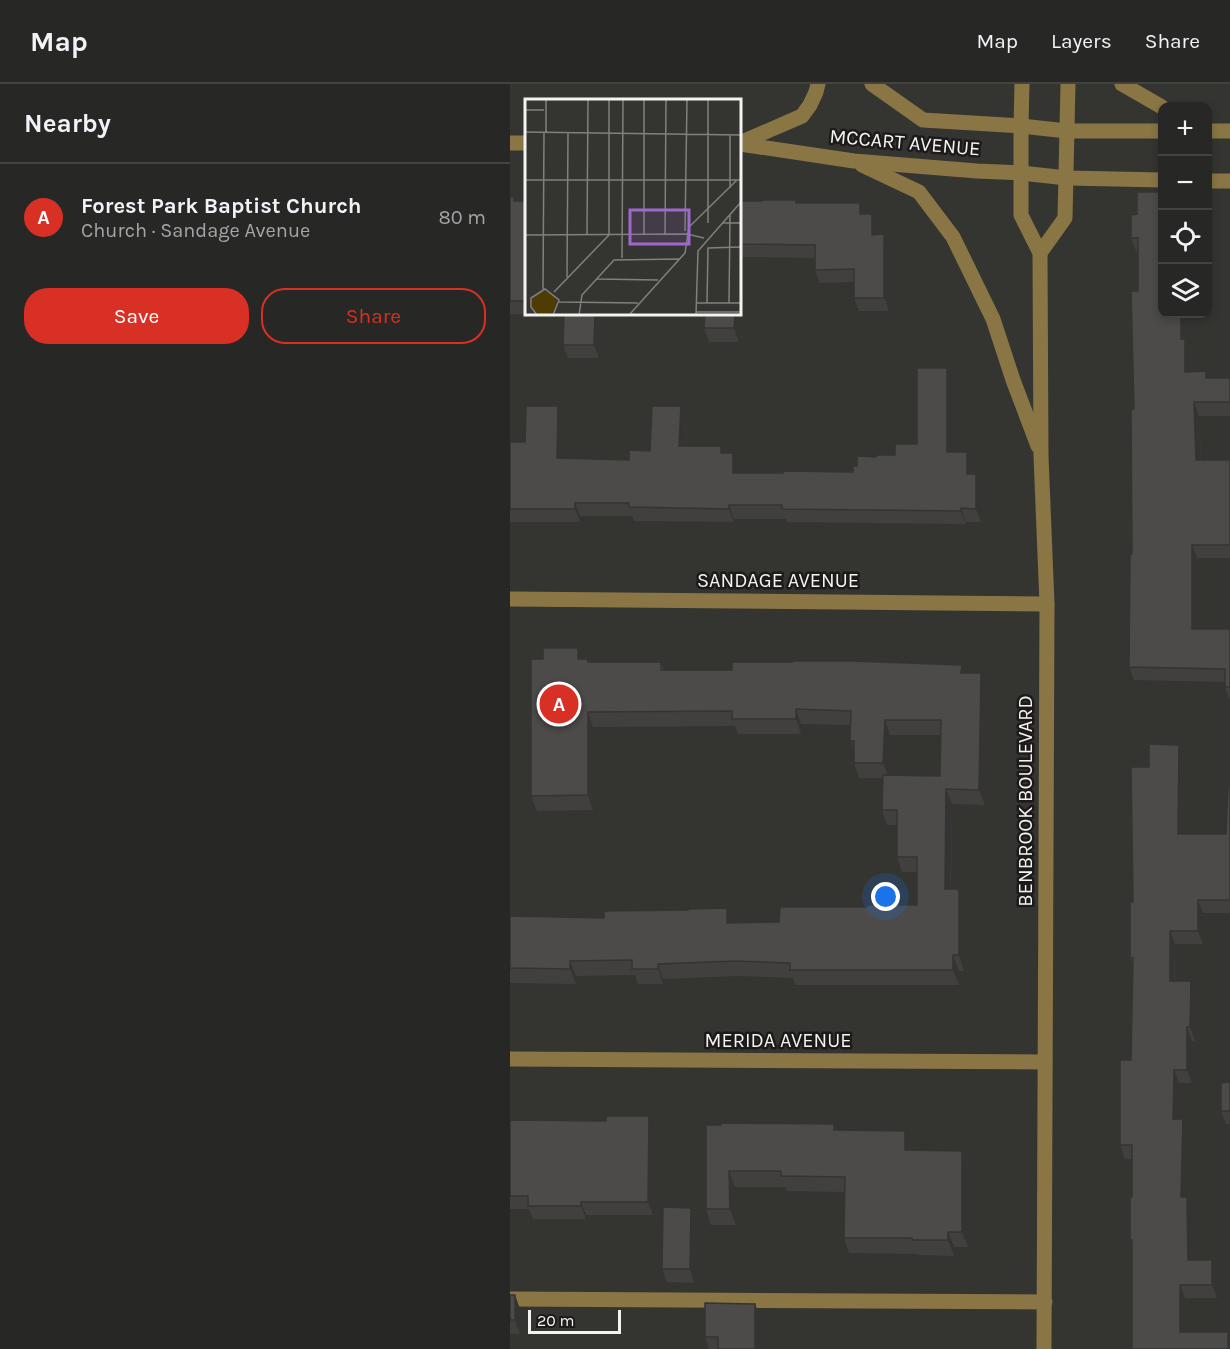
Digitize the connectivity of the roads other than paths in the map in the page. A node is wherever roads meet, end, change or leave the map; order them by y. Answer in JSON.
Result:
{"nodes":[{"id":1,"x":818,"y":84,"type":"edge"},
{"id":2,"x":872,"y":84,"type":"edge"},
{"id":3,"x":1022,"y":84,"type":"edge"},
{"id":4,"x":1068,"y":84,"type":"edge"},
{"id":5,"x":1122,"y":84,"type":"edge"},
{"id":6,"x":1158,"y":105,"type":"edge"},
{"id":7,"x":1021,"y":126,"type":"junction"},
{"id":8,"x":1067,"y":131,"type":"junction"},
{"id":9,"x":1158,"y":131,"type":"edge"},
{"id":10,"x":741,"y":144,"type":"edge"},
{"id":11,"x":741,"y":144,"type":"edge"},
{"id":12,"x":854,"y":161,"type":"junction"},
{"id":13,"x":1021,"y":172,"type":"junction"},
{"id":14,"x":1067,"y":178,"type":"junction"},
{"id":15,"x":1158,"y":180,"type":"edge"},
{"id":16,"x":1212,"y":181,"type":"edge"},
{"id":17,"x":1230,"y":181,"type":"edge"},
{"id":18,"x":1040,"y":253,"type":"junction"},
{"id":19,"x":1041,"y":456,"type":"junction"},
{"id":20,"x":510,"y":599,"type":"edge"},
{"id":21,"x":1047,"y":604,"type":"junction"},
{"id":22,"x":510,"y":1059,"type":"edge"},
{"id":23,"x":1045,"y":1062,"type":"junction"},
{"id":24,"x":510,"y":1299,"type":"edge"},
{"id":25,"x":1045,"y":1302,"type":"junction"},
{"id":26,"x":1044,"y":1349,"type":"edge"}],
"edges":[{"from":1,"to":10,"type":"street"},
{"from":2,"to":7,"type":"street"},
{"from":3,"to":7,"type":"street","name":"BENBROOK BOULEVARD"},
{"from":4,"to":8,"type":"street"},
{"from":5,"to":6,"type":"street"},
{"from":7,"to":8,"type":"street"},
{"from":7,"to":13,"type":"street","name":"BENBROOK BOULEVARD"},
{"from":8,"to":9,"type":"street"},
{"from":8,"to":14,"type":"street"},
{"from":11,"to":12,"type":"street","name":"MCCART AVENUE"},
{"from":12,"to":13,"type":"street","name":"MCCART AVENUE"},
{"from":12,"to":19,"type":"street"},
{"from":13,"to":14,"type":"street","name":"MCCART AVENUE"},
{"from":13,"to":18,"type":"street","name":"BENBROOK BOULEVARD"},
{"from":14,"to":15,"type":"street","name":"MCCART AVENUE"},
{"from":14,"to":18,"type":"street"},
{"from":16,"to":17,"type":"street"},
{"from":18,"to":19,"type":"street","name":"BENBROOK BOULEVARD"},
{"from":19,"to":21,"type":"street","name":"BENBROOK BOULEVARD"},
{"from":20,"to":21,"type":"street","name":"SANDAGE AVENUE"},
{"from":21,"to":23,"type":"street","name":"BENBROOK BOULEVARD"},
{"from":22,"to":23,"type":"street","name":"MERIDA AVENUE"},
{"from":23,"to":25,"type":"street","name":"BENBROOK BOULEVARD"},
{"from":24,"to":25,"type":"street"},
{"from":25,"to":26,"type":"street","name":"BENBROOK BOULEVARD"}]}
